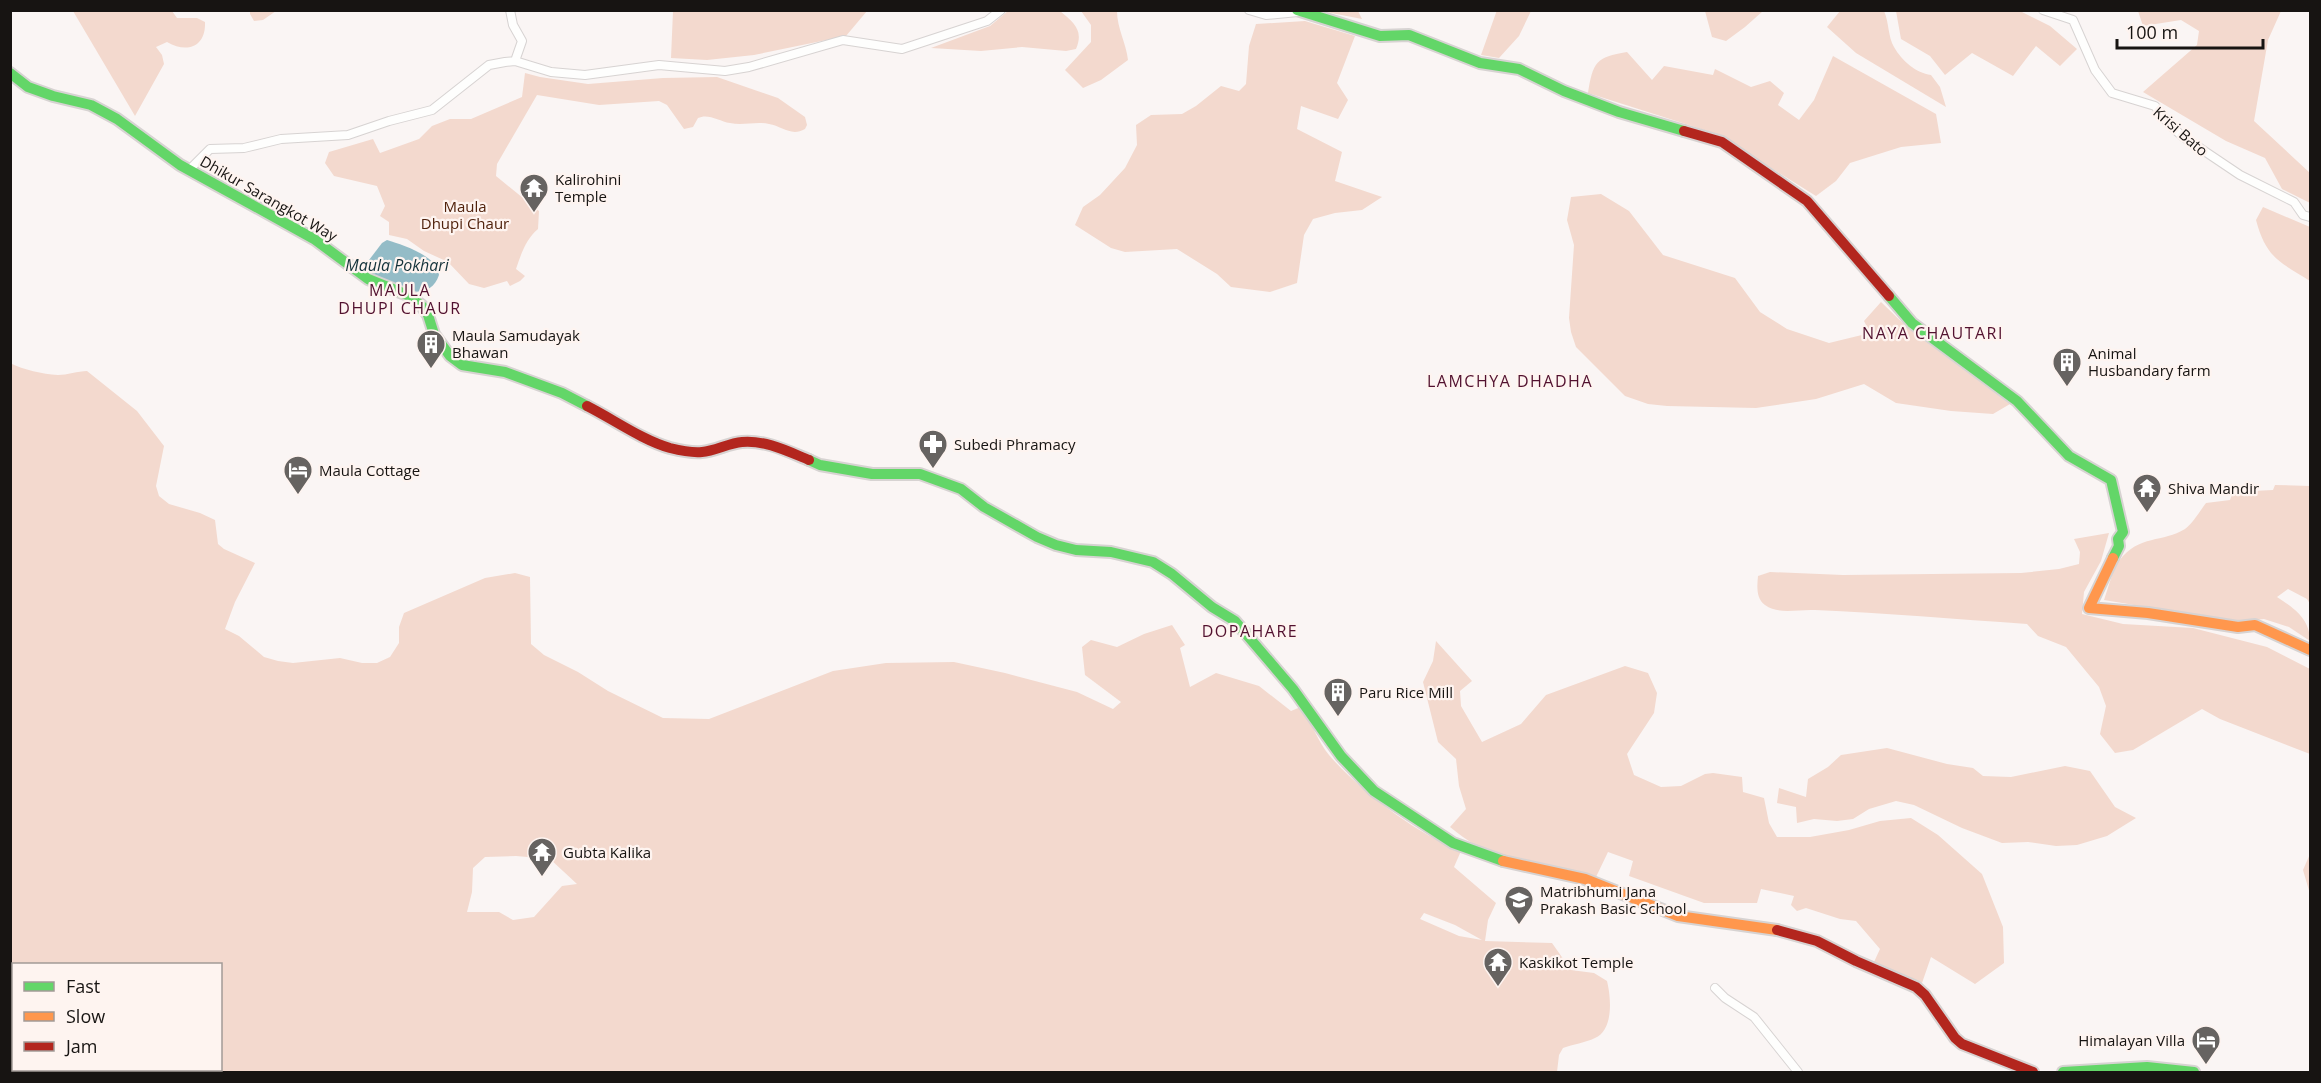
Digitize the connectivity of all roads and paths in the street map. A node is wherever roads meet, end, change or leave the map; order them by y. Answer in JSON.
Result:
{"nodes":[{"id":1,"x":510,"y":10,"type":"edge"},
{"id":2,"x":1001,"y":10,"type":"edge"},
{"id":3,"x":1249,"y":10,"type":"edge"},
{"id":4,"x":2043,"y":10,"type":"edge"},
{"id":5,"x":1298,"y":11,"type":"edge"},
{"id":6,"x":515,"y":61,"type":"junction"},
{"id":7,"x":10,"y":73,"type":"edge"},
{"id":8,"x":190,"y":169,"type":"junction"},
{"id":9,"x":2310,"y":217,"type":"edge"},
{"id":10,"x":2310,"y":650,"type":"edge"},
{"id":11,"x":1715,"y":988,"type":"dead end"},
{"id":12,"x":1798,"y":1072,"type":"edge"},
{"id":13,"x":2033,"y":1072,"type":"edge"},
{"id":14,"x":2063,"y":1072,"type":"edge"},
{"id":15,"x":2194,"y":1072,"type":"edge"}],
"edges":[{"from":1,"to":6,"type":"street"},
{"from":2,"to":6,"type":"street"},
{"from":3,"to":5,"type":"street"},
{"from":4,"to":9,"type":"street","name":"Krisi Bato"},
{"from":5,"to":10,"type":"street"},
{"from":6,"to":8,"type":"street"},
{"from":7,"to":8,"type":"street","name":"Dhikur Sarangkot Way"},
{"from":8,"to":13,"type":"street","name":"Dhikur Sarangkot Way"},
{"from":11,"to":12,"type":"street"},
{"from":14,"to":15,"type":"street"}]}
